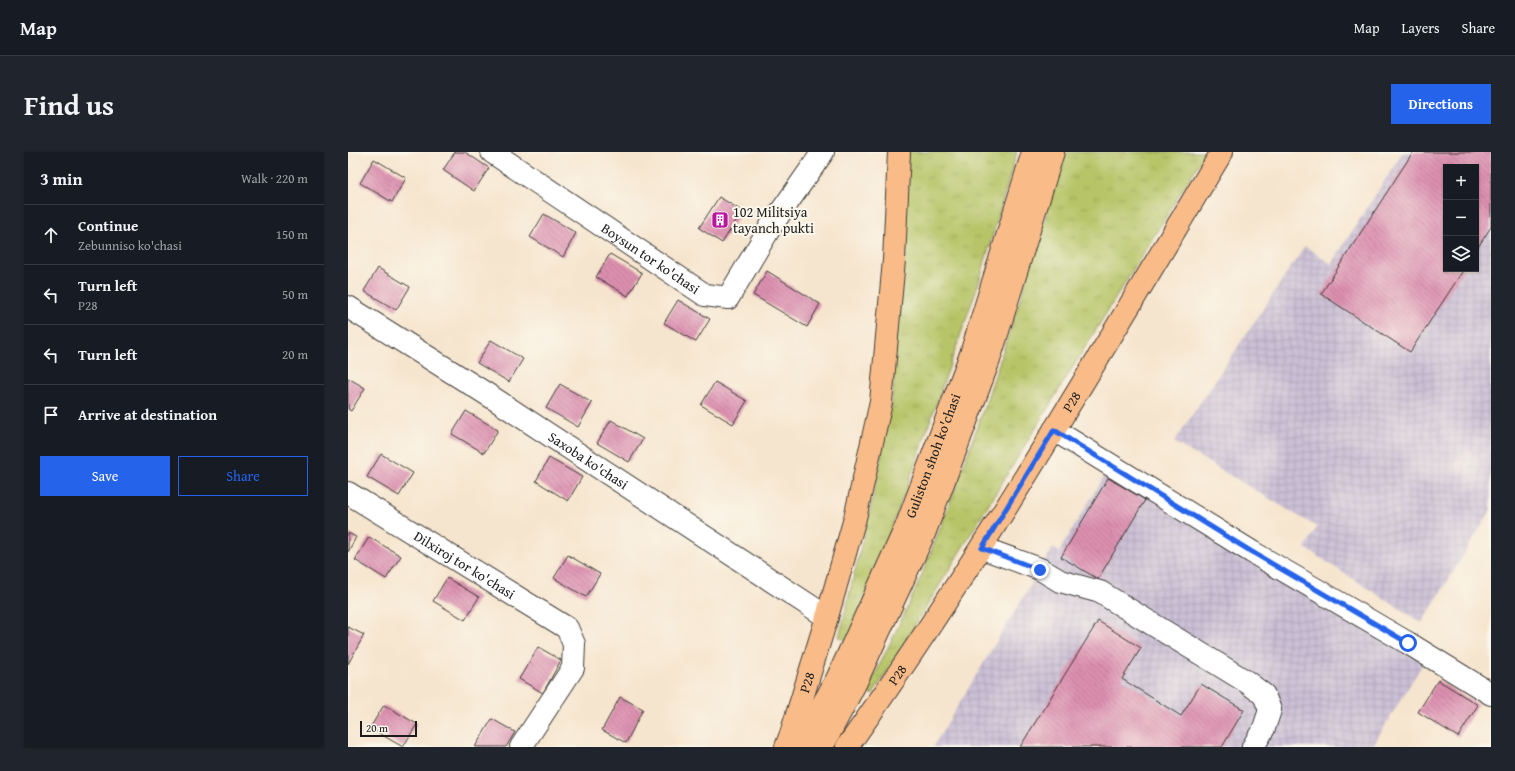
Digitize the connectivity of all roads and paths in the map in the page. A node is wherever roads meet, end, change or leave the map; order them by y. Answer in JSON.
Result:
{"nodes":[{"id":1,"x":492,"y":152,"type":"edge"},
{"id":2,"x":824,"y":152,"type":"edge"},
{"id":3,"x":899,"y":152,"type":"edge"},
{"id":4,"x":1033,"y":152,"type":"edge"},
{"id":5,"x":1053,"y":152,"type":"edge"},
{"id":6,"x":1222,"y":152,"type":"edge"},
{"id":7,"x":348,"y":307,"type":"edge"},
{"id":8,"x":1054,"y":430,"type":"junction"},
{"id":9,"x":348,"y":493,"type":"edge"},
{"id":10,"x":982,"y":548,"type":"junction"},
{"id":11,"x":827,"y":617,"type":"junction"},
{"id":12,"x":1491,"y":694,"type":"edge"},
{"id":13,"x":521,"y":747,"type":"edge"},
{"id":14,"x":786,"y":747,"type":"edge"},
{"id":15,"x":799,"y":747,"type":"edge"},
{"id":16,"x":822,"y":747,"type":"edge"},
{"id":17,"x":847,"y":747,"type":"edge"},
{"id":18,"x":1252,"y":747,"type":"edge"}],
"edges":[{"from":1,"to":2,"type":"street","name":"Boysun tor ko'chasi"},
{"from":3,"to":11,"type":"main road"},
{"from":4,"to":15,"type":"main road","name":"Guliston shoh ko'chasi"},
{"from":5,"to":16,"type":"main road","name":"Guliston shoh ko'chasi"},
{"from":6,"to":8,"type":"main road","name":"Р28"},
{"from":7,"to":11,"type":"street","name":"Saxoba ko'chasi"},
{"from":8,"to":10,"type":"main road","name":"Р28"},
{"from":8,"to":12,"type":"street"},
{"from":9,"to":13,"type":"street","name":"Dilxiroj tor ko'chasi"},
{"from":10,"to":17,"type":"main road","name":"Р28"},
{"from":10,"to":18,"type":"street"},
{"from":11,"to":14,"type":"main road","name":"P28"}]}
